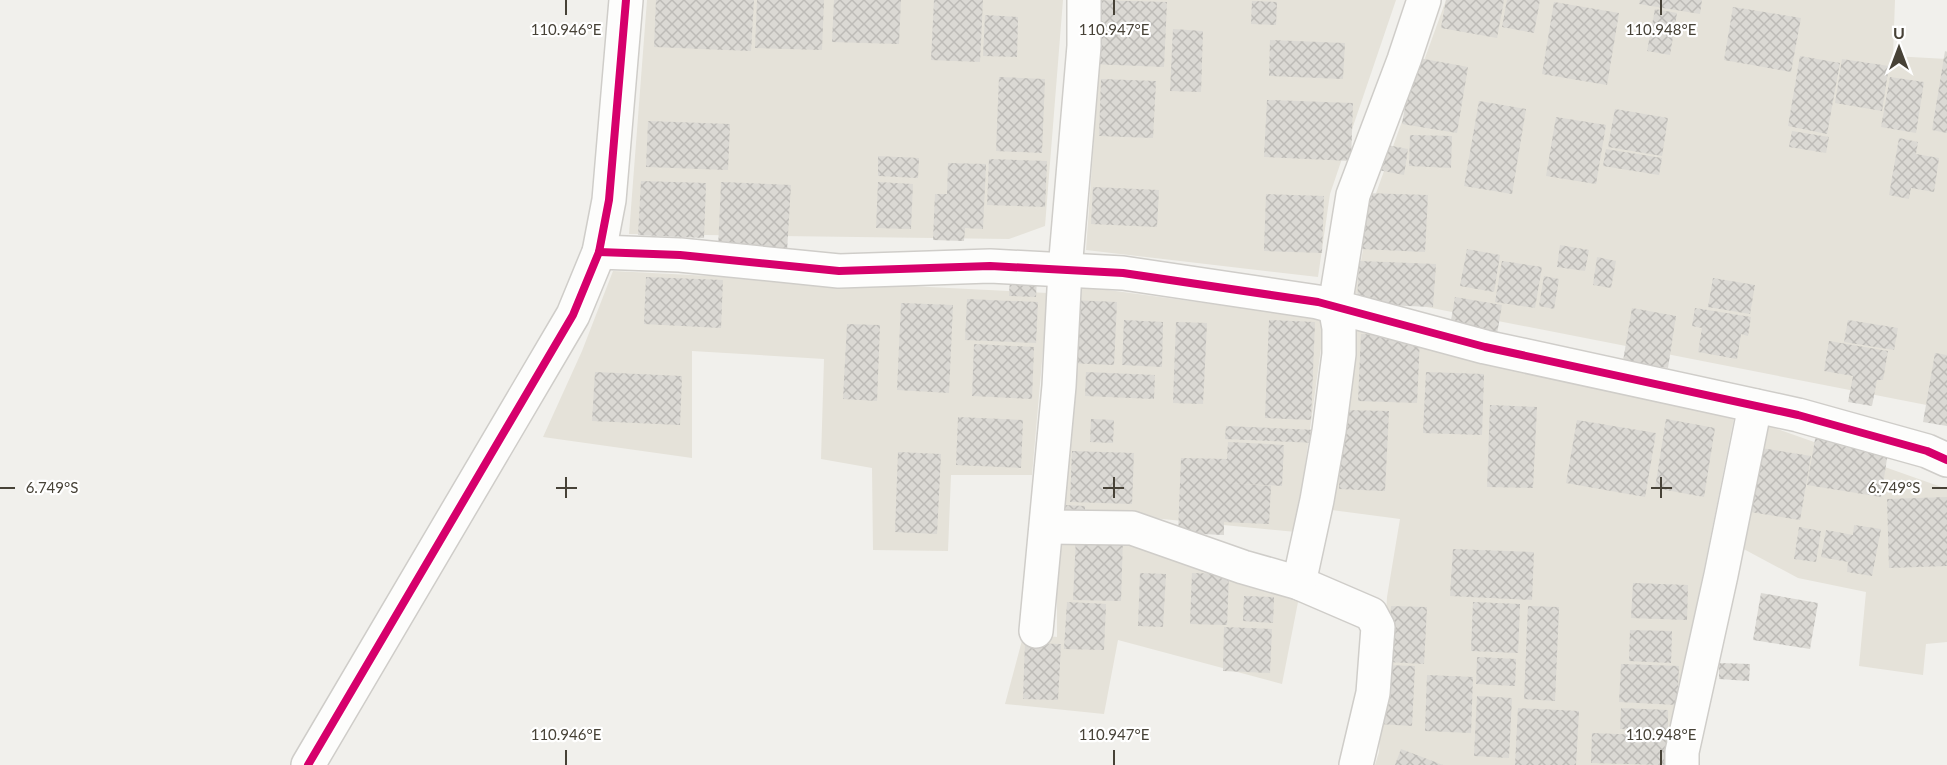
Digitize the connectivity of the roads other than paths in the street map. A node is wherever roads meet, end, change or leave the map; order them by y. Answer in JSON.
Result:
{"nodes":[{"id":1,"x":626,"y":0,"type":"edge"},
{"id":2,"x":1084,"y":0,"type":"edge"},
{"id":3,"x":1424,"y":0,"type":"edge"},
{"id":4,"x":599,"y":252,"type":"junction"},
{"id":5,"x":1065,"y":270,"type":"junction"},
{"id":6,"x":1335,"y":306,"type":"junction"},
{"id":7,"x":1755,"y":406,"type":"junction"},
{"id":8,"x":1947,"y":460,"type":"edge"},
{"id":9,"x":1047,"y":527,"type":"junction"},
{"id":10,"x":1299,"y":583,"type":"junction"},
{"id":11,"x":1036,"y":631,"type":"dead end"},
{"id":12,"x":308,"y":765,"type":"edge"},
{"id":13,"x":1356,"y":765,"type":"edge"},
{"id":14,"x":1682,"y":765,"type":"edge"}],
"edges":[{"from":1,"to":4,"type":"street"},
{"from":2,"to":5,"type":"street"},
{"from":3,"to":6,"type":"street"},
{"from":4,"to":5,"type":"street"},
{"from":4,"to":12,"type":"street"},
{"from":5,"to":6,"type":"street"},
{"from":5,"to":9,"type":"street"},
{"from":6,"to":7,"type":"street"},
{"from":6,"to":10,"type":"street"},
{"from":7,"to":8,"type":"street"},
{"from":7,"to":14,"type":"street"},
{"from":9,"to":10,"type":"street"},
{"from":9,"to":11,"type":"street"},
{"from":10,"to":13,"type":"street"}]}
